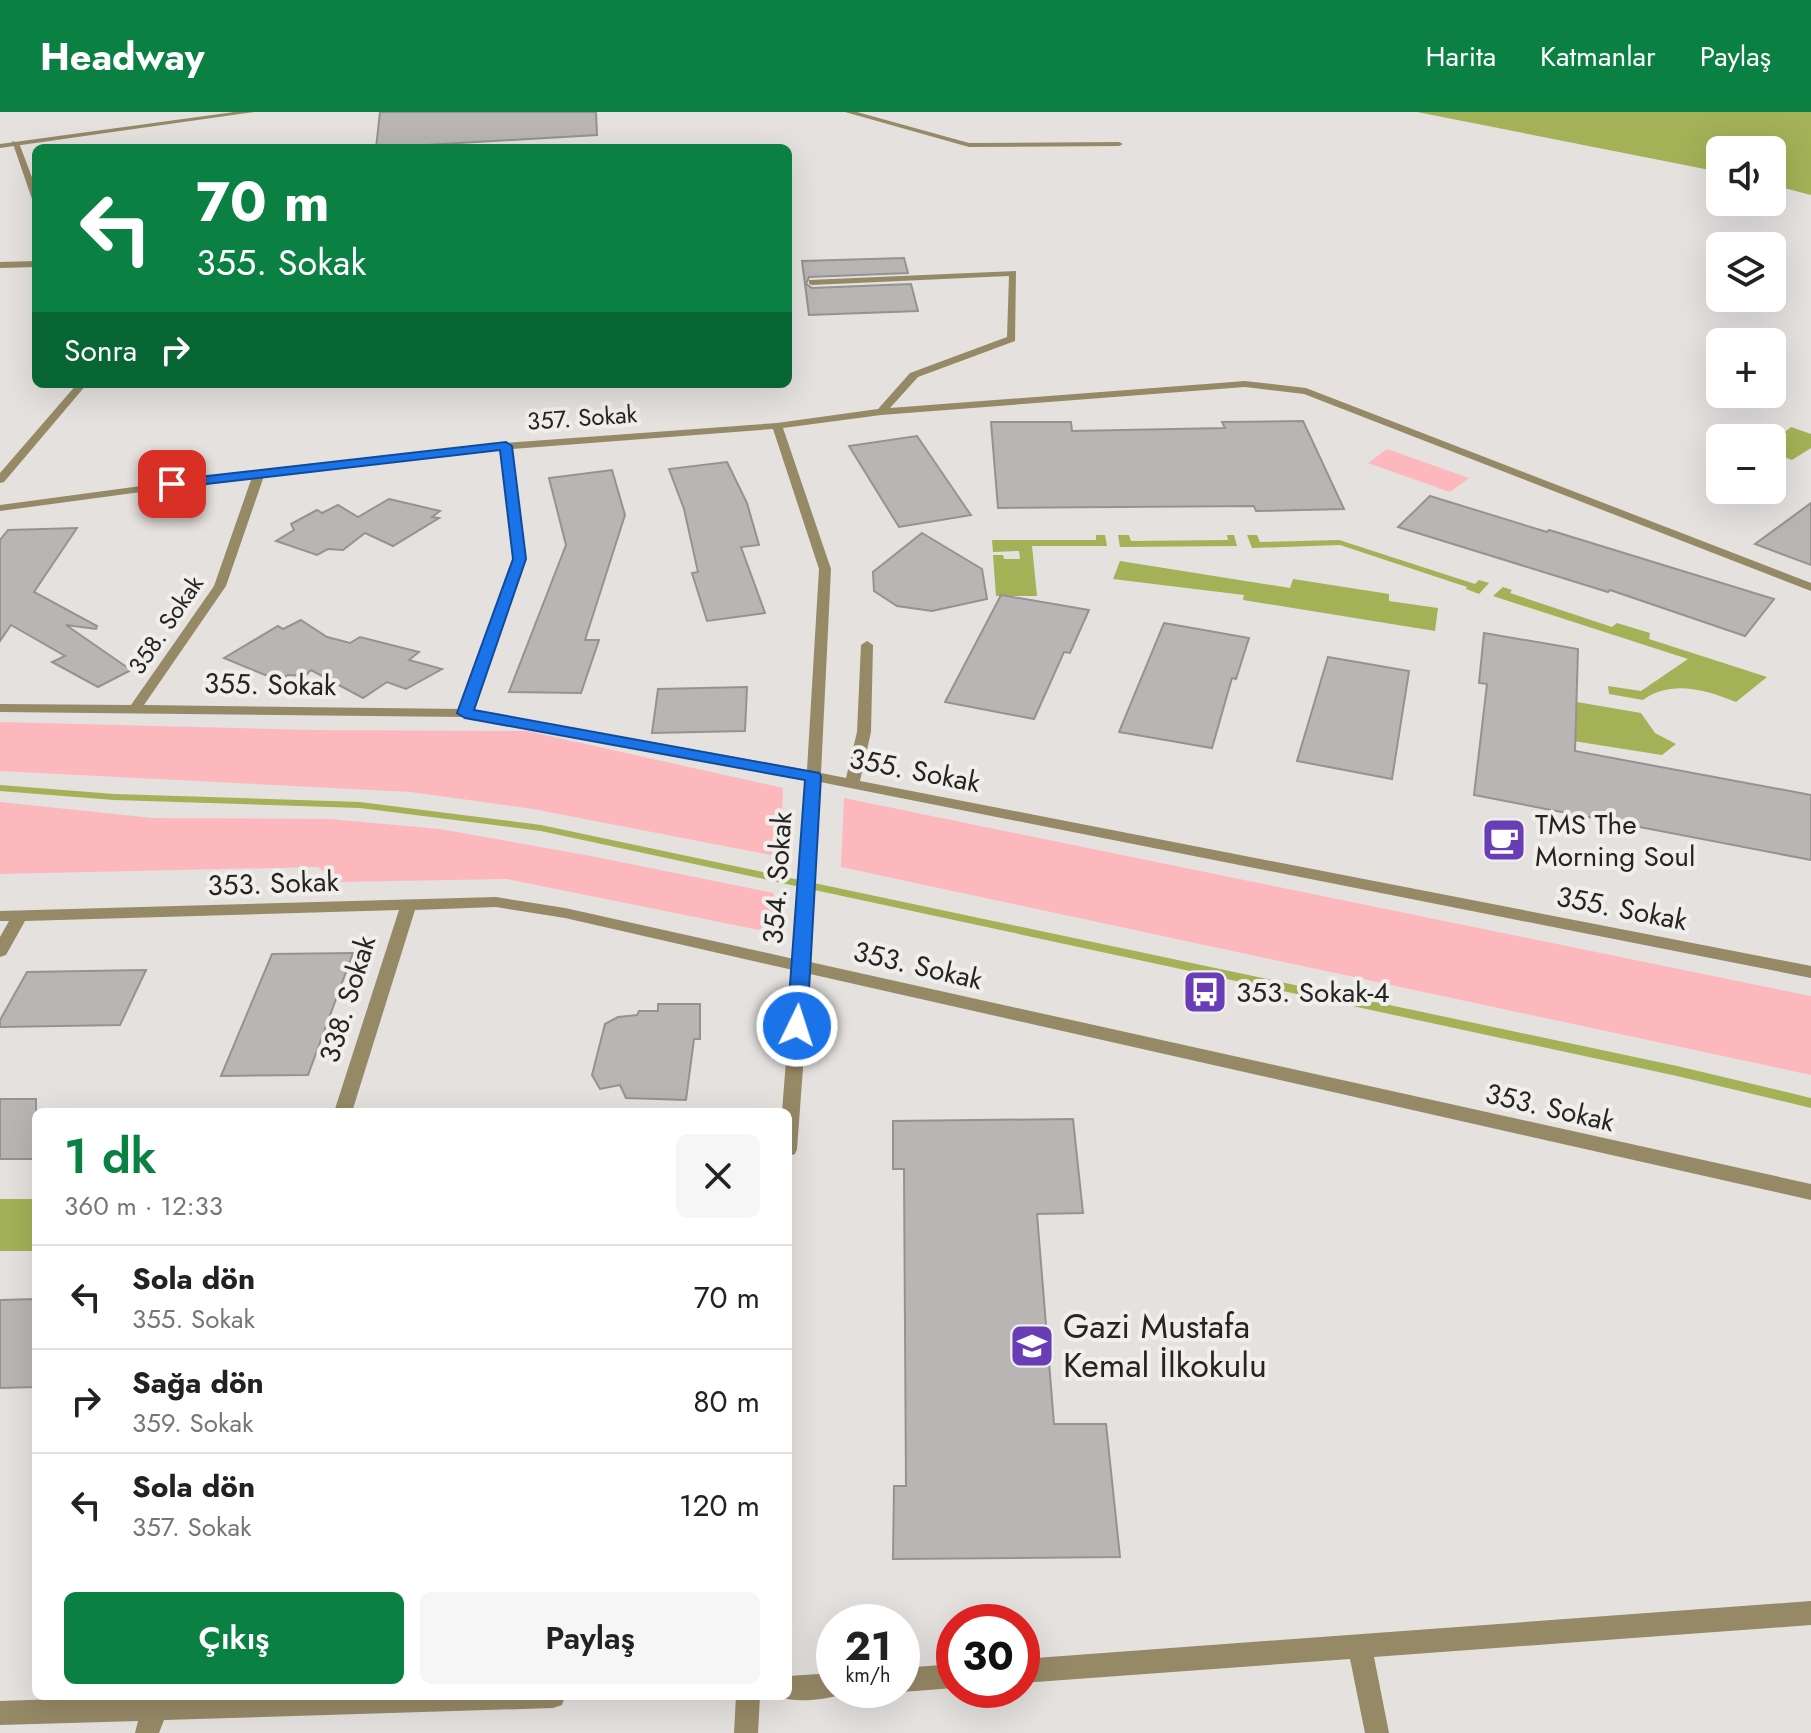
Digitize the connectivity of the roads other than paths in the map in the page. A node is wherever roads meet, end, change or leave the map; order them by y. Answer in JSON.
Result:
{"nodes":[{"id":1,"x":152,"y":112,"type":"edge"},
{"id":2,"x":250,"y":112,"type":"edge"},
{"id":3,"x":849,"y":112,"type":"edge"},
{"id":4,"x":155,"y":124,"type":"junction"},
{"id":5,"x":15,"y":143,"type":"junction"},
{"id":6,"x":1119,"y":144,"type":"dead end"},
{"id":7,"x":0,"y":146,"type":"edge"},
{"id":8,"x":32,"y":188,"type":"edge"},
{"id":9,"x":32,"y":264,"type":"edge"},
{"id":10,"x":0,"y":265,"type":"edge"},
{"id":11,"x":812,"y":282,"type":"dead end"},
{"id":12,"x":79,"y":388,"type":"edge"},
{"id":13,"x":881,"y":412,"type":"junction"},
{"id":14,"x":777,"y":426,"type":"junction"},
{"id":15,"x":506,"y":446,"type":"junction"},
{"id":16,"x":259,"y":473,"type":"junction"},
{"id":17,"x":0,"y":480,"type":"edge"},
{"id":18,"x":0,"y":508,"type":"edge"},
{"id":19,"x":1811,"y":587,"type":"edge"},
{"id":20,"x":867,"y":645,"type":"dead end"},
{"id":21,"x":0,"y":708,"type":"edge"},
{"id":22,"x":135,"y":709,"type":"junction"},
{"id":23,"x":465,"y":713,"type":"junction"},
{"id":24,"x":813,"y":776,"type":"junction"},
{"id":25,"x":852,"y":784,"type":"junction"},
{"id":26,"x":409,"y":905,"type":"junction"},
{"id":27,"x":0,"y":916,"type":"edge"},
{"id":28,"x":20,"y":916,"type":"junction"},
{"id":29,"x":0,"y":951,"type":"edge"},
{"id":30,"x":801,"y":965,"type":"junction"},
{"id":31,"x":1811,"y":972,"type":"edge"},
{"id":32,"x":344,"y":1108,"type":"edge"},
{"id":33,"x":791,"y":1108,"type":"edge"},
{"id":34,"x":1811,"y":1192,"type":"edge"},
{"id":35,"x":1811,"y":1613,"type":"edge"},
{"id":36,"x":1359,"y":1645,"type":"junction"},
{"id":37,"x":1040,"y":1670,"type":"edge"},
{"id":38,"x":816,"y":1686,"type":"edge"},
{"id":39,"x":792,"y":1688,"type":"edge"},
{"id":40,"x":237,"y":1700,"type":"edge"},
{"id":41,"x":748,"y":1700,"type":"edge"},
{"id":42,"x":158,"y":1701,"type":"edge"},
{"id":43,"x":0,"y":1713,"type":"edge"},
{"id":44,"x":147,"y":1733,"type":"edge"},
{"id":45,"x":746,"y":1733,"type":"edge"},
{"id":46,"x":1377,"y":1733,"type":"edge"}],
"edges":[{"from":1,"to":4,"type":"street"},
{"from":2,"to":4,"type":"street"},
{"from":3,"to":6,"type":"street"},
{"from":4,"to":5,"type":"street"},
{"from":5,"to":7,"type":"street"},
{"from":5,"to":8,"type":"street"},
{"from":9,"to":10,"type":"street"},
{"from":11,"to":13,"type":"street"},
{"from":12,"to":17,"type":"street"},
{"from":13,"to":14,"type":"street","name":"357. Sokak"},
{"from":13,"to":19,"type":"street","name":"357. Sokak"},
{"from":14,"to":15,"type":"street","name":"357. Sokak"},
{"from":14,"to":24,"type":"street","name":"354. Sokak"},
{"from":15,"to":16,"type":"street","name":"357. Sokak"},
{"from":15,"to":23,"type":"street"},
{"from":16,"to":18,"type":"street","name":"357. Sokak"},
{"from":16,"to":22,"type":"street","name":"358. Sokak"},
{"from":20,"to":25,"type":"street"},
{"from":21,"to":22,"type":"street","name":"355. Sokak"},
{"from":22,"to":23,"type":"street","name":"355. Sokak"},
{"from":23,"to":24,"type":"street","name":"355. Sokak"},
{"from":24,"to":25,"type":"street","name":"355. Sokak"},
{"from":24,"to":30,"type":"street","name":"354. Sokak"},
{"from":25,"to":31,"type":"street","name":"355. Sokak"},
{"from":26,"to":28,"type":"street","name":"353. Sokak"},
{"from":26,"to":30,"type":"street","name":"353. Sokak"},
{"from":26,"to":32,"type":"street","name":"338. Sokak"},
{"from":27,"to":28,"type":"street","name":"353. Sokak"},
{"from":28,"to":29,"type":"street"},
{"from":30,"to":33,"type":"street","name":"354. Sokak"},
{"from":30,"to":34,"type":"street","name":"353. Sokak"},
{"from":35,"to":36,"type":"street"},
{"from":36,"to":37,"type":"street"},
{"from":36,"to":46,"type":"street"},
{"from":38,"to":39,"type":"street"},
{"from":40,"to":42,"type":"street"},
{"from":41,"to":45,"type":"street"},
{"from":42,"to":43,"type":"street"},
{"from":42,"to":44,"type":"street"}]}
